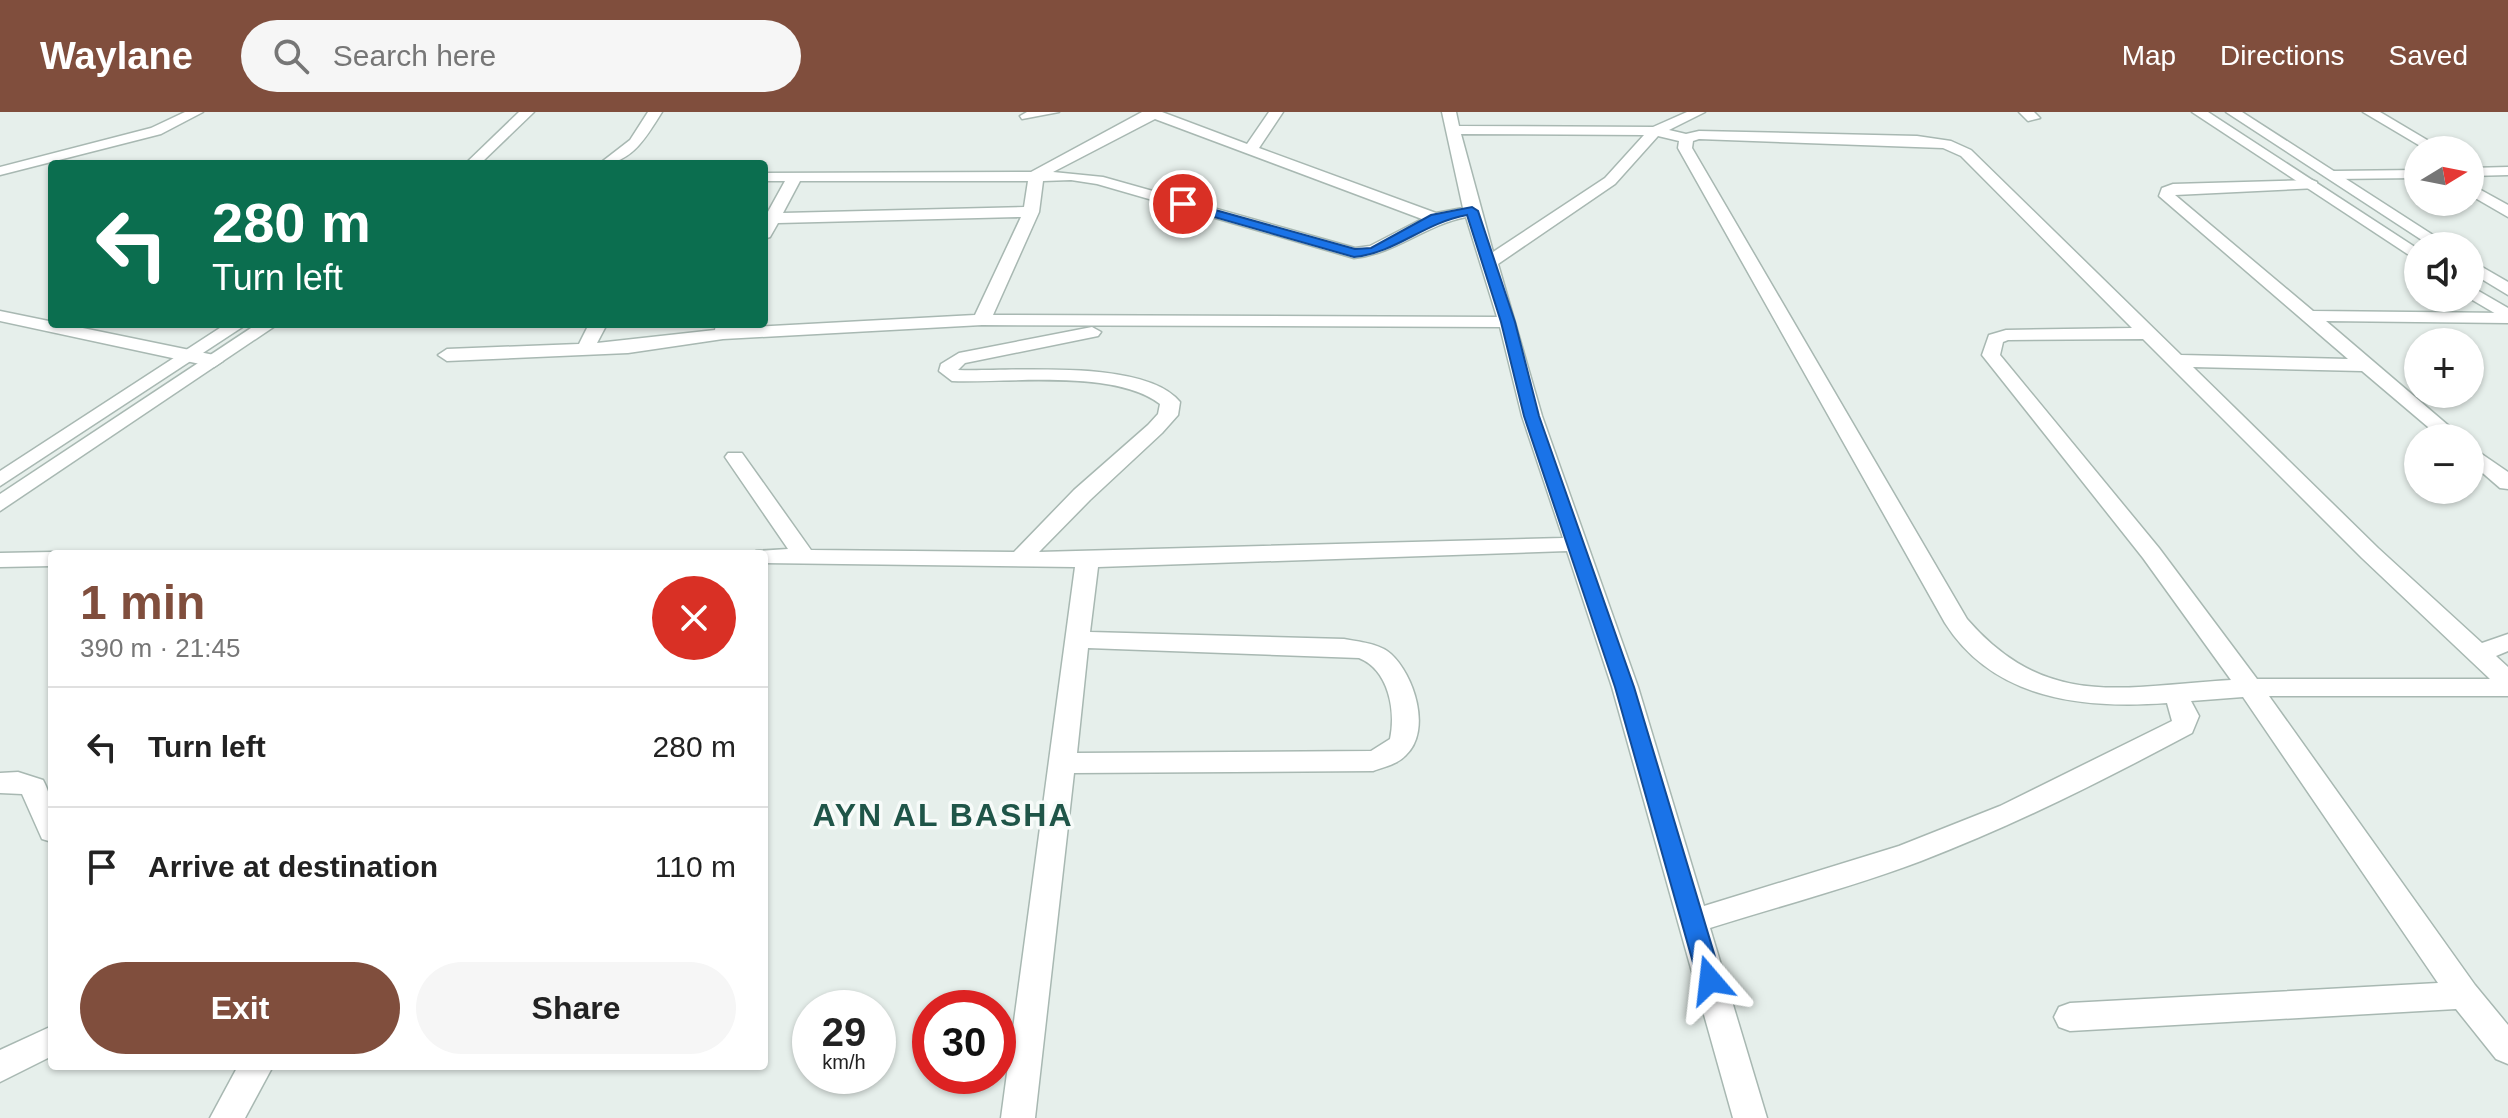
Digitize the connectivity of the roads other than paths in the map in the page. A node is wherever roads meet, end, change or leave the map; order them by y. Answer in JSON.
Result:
{"nodes":[{"id":1,"x":196,"y":112,"type":"edge"},
{"id":2,"x":527,"y":112,"type":"edge"},
{"id":3,"x":546,"y":112,"type":"edge"},
{"id":4,"x":655,"y":112,"type":"edge"},
{"id":5,"x":1052,"y":112,"type":"edge"},
{"id":6,"x":1276,"y":112,"type":"edge"},
{"id":7,"x":1617,"y":112,"type":"edge"},
{"id":8,"x":1698,"y":112,"type":"edge"},
{"id":9,"x":2199,"y":112,"type":"edge"},
{"id":10,"x":2233,"y":112,"type":"edge"},
{"id":11,"x":2370,"y":112,"type":"edge"},
{"id":12,"x":1152,"y":113,"type":"edge"},
{"id":13,"x":1027,"y":116,"type":"dead end"},
{"id":14,"x":1452,"y":121,"type":"edge"},
{"id":15,"x":1655,"y":131,"type":"junction"},
{"id":16,"x":2412,"y":136,"type":"edge"},
{"id":17,"x":1686,"y":138,"type":"junction"},
{"id":18,"x":1250,"y":150,"type":"junction"},
{"id":19,"x":476,"y":160,"type":"edge"},
{"id":20,"x":497,"y":160,"type":"edge"},
{"id":21,"x":612,"y":160,"type":"edge"},
{"id":22,"x":0,"y":171,"type":"edge"},
{"id":23,"x":2484,"y":171,"type":"edge"},
{"id":24,"x":2508,"y":171,"type":"edge"},
{"id":25,"x":1037,"y":174,"type":"junction"},
{"id":26,"x":2404,"y":174,"type":"edge"},
{"id":27,"x":2334,"y":175,"type":"junction"},
{"id":28,"x":795,"y":176,"type":"junction"},
{"id":29,"x":768,"y":177,"type":"edge"},
{"id":30,"x":2312,"y":185,"type":"junction"},
{"id":31,"x":2484,"y":197,"type":"edge"},
{"id":32,"x":1472,"y":211,"type":"junction"},
{"id":33,"x":1031,"y":212,"type":"junction"},
{"id":34,"x":2508,"y":212,"type":"edge"},
{"id":35,"x":775,"y":218,"type":"junction"},
{"id":36,"x":1435,"y":218,"type":"junction"},
{"id":37,"x":768,"y":228,"type":"edge"},
{"id":38,"x":2421,"y":232,"type":"edge"},
{"id":39,"x":2404,"y":247,"type":"edge"},
{"id":40,"x":1488,"y":263,"type":"junction"},
{"id":41,"x":2484,"y":274,"type":"edge"},
{"id":42,"x":2508,"y":290,"type":"edge"},
{"id":43,"x":2484,"y":301,"type":"edge"},
{"id":44,"x":0,"y":316,"type":"edge"},
{"id":45,"x":2313,"y":316,"type":"junction"},
{"id":46,"x":2508,"y":317,"type":"edge"},
{"id":47,"x":982,"y":320,"type":"junction"},
{"id":48,"x":1508,"y":322,"type":"junction"},
{"id":49,"x":1130,"y":323,"type":"junction"},
{"id":50,"x":48,"y":326,"type":"edge"},
{"id":51,"x":768,"y":327,"type":"edge"},
{"id":52,"x":56,"y":328,"type":"edge"},
{"id":53,"x":232,"y":328,"type":"edge"},
{"id":54,"x":263,"y":328,"type":"edge"},
{"id":55,"x":596,"y":328,"type":"edge"},
{"id":56,"x":753,"y":328,"type":"edge"},
{"id":57,"x":724,"y":329,"type":"edge"},
{"id":58,"x":2150,"y":333,"type":"junction"},
{"id":59,"x":585,"y":349,"type":"junction"},
{"id":60,"x":447,"y":355,"type":"dead end"},
{"id":61,"x":187,"y":356,"type":"junction"},
{"id":62,"x":214,"y":361,"type":"junction"},
{"id":63,"x":2180,"y":361,"type":"junction"},
{"id":64,"x":2364,"y":365,"type":"junction"},
{"id":65,"x":2436,"y":424,"type":"edge"},
{"id":66,"x":735,"y":457,"type":"dead end"},
{"id":67,"x":2484,"y":463,"type":"edge"},
{"id":68,"x":0,"y":480,"type":"edge"},
{"id":69,"x":2508,"y":483,"type":"edge"},
{"id":70,"x":0,"y":504,"type":"edge"},
{"id":71,"x":1574,"y":544,"type":"junction"},
{"id":72,"x":768,"y":556,"type":"edge"},
{"id":73,"x":804,"y":556,"type":"junction"},
{"id":74,"x":48,"y":559,"type":"edge"},
{"id":75,"x":1020,"y":559,"type":"junction"},
{"id":76,"x":0,"y":560,"type":"edge"},
{"id":77,"x":1087,"y":560,"type":"junction"},
{"id":78,"x":1075,"y":640,"type":"junction"},
{"id":79,"x":2508,"y":642,"type":"edge"},
{"id":80,"x":2479,"y":653,"type":"junction"},
{"id":81,"x":2508,"y":684,"type":"edge"},
{"id":82,"x":2250,"y":688,"type":"junction"},
{"id":83,"x":2175,"y":694,"type":"junction"},
{"id":84,"x":1062,"y":763,"type":"junction"},
{"id":85,"x":0,"y":783,"type":"edge"},
{"id":86,"x":48,"y":822,"type":"edge"},
{"id":87,"x":1692,"y":922,"type":"junction"},
{"id":88,"x":2464,"y":995,"type":"junction"},
{"id":89,"x":2070,"y":1017,"type":"dead end"},
{"id":90,"x":48,"y":1042,"type":"edge"},
{"id":91,"x":2508,"y":1049,"type":"edge"},
{"id":92,"x":0,"y":1067,"type":"edge"},
{"id":93,"x":254,"y":1070,"type":"edge"},
{"id":94,"x":227,"y":1118,"type":"edge"},
{"id":95,"x":1018,"y":1118,"type":"edge"},
{"id":96,"x":1750,"y":1118,"type":"edge"}],
"edges":[{"from":1,"to":22,"type":"street"},
{"from":2,"to":19,"type":"street"},
{"from":3,"to":20,"type":"street"},
{"from":4,"to":21,"type":"street"},
{"from":5,"to":13,"type":"street"},
{"from":6,"to":18,"type":"street"},
{"from":7,"to":15,"type":"street"},
{"from":8,"to":15,"type":"street"},
{"from":9,"to":30,"type":"street"},
{"from":10,"to":27,"type":"street"},
{"from":11,"to":16,"type":"street"},
{"from":12,"to":18,"type":"street"},
{"from":12,"to":25,"type":"street"},
{"from":14,"to":15,"type":"street"},
{"from":14,"to":32,"type":"street"},
{"from":15,"to":17,"type":"street"},
{"from":15,"to":40,"type":"street"},
{"from":17,"to":58,"type":"street"},
{"from":17,"to":83,"type":"street"},
{"from":18,"to":36,"type":"street"},
{"from":23,"to":24,"type":"street"},
{"from":25,"to":28,"type":"street"},
{"from":25,"to":33,"type":"street"},
{"from":25,"to":36,"type":"street"},
{"from":26,"to":27,"type":"street"},
{"from":27,"to":38,"type":"street"},
{"from":28,"to":29,"type":"street"},
{"from":28,"to":35,"type":"street"},
{"from":30,"to":39,"type":"street"},
{"from":30,"to":45,"type":"street"},
{"from":31,"to":34,"type":"street"},
{"from":32,"to":36,"type":"street"},
{"from":32,"to":40,"type":"street"},
{"from":33,"to":35,"type":"street"},
{"from":33,"to":47,"type":"street"},
{"from":35,"to":37,"type":"street"},
{"from":40,"to":48,"type":"street"},
{"from":41,"to":42,"type":"street"},
{"from":43,"to":46,"type":"street"},
{"from":44,"to":50,"type":"street"},
{"from":45,"to":46,"type":"street"},
{"from":45,"to":64,"type":"street"},
{"from":47,"to":49,"type":"street"},
{"from":47,"to":51,"type":"street"},
{"from":48,"to":49,"type":"street"},
{"from":48,"to":71,"type":"street"},
{"from":49,"to":75,"type":"street"},
{"from":52,"to":61,"type":"street"},
{"from":53,"to":61,"type":"street"},
{"from":54,"to":62,"type":"street"},
{"from":55,"to":59,"type":"street"},
{"from":56,"to":57,"type":"street"},
{"from":57,"to":59,"type":"street"},
{"from":58,"to":63,"type":"street"},
{"from":58,"to":82,"type":"street"},
{"from":59,"to":60,"type":"street"},
{"from":61,"to":62,"type":"street"},
{"from":61,"to":68,"type":"street"},
{"from":62,"to":70,"type":"street"},
{"from":63,"to":64,"type":"street"},
{"from":63,"to":80,"type":"street"},
{"from":64,"to":65,"type":"street"},
{"from":66,"to":73,"type":"street"},
{"from":67,"to":69,"type":"street"},
{"from":71,"to":77,"type":"street"},
{"from":71,"to":87,"type":"street"},
{"from":72,"to":73,"type":"street"},
{"from":73,"to":75,"type":"street"},
{"from":74,"to":76,"type":"street"},
{"from":75,"to":77,"type":"street"},
{"from":77,"to":78,"type":"street"},
{"from":78,"to":84,"type":"street"},
{"from":78,"to":84,"type":"street"},
{"from":79,"to":80,"type":"street"},
{"from":80,"to":81,"type":"street"},
{"from":81,"to":82,"type":"street"},
{"from":82,"to":83,"type":"street"},
{"from":82,"to":88,"type":"street"},
{"from":83,"to":87,"type":"street"},
{"from":84,"to":95,"type":"street"},
{"from":85,"to":86,"type":"street"},
{"from":87,"to":96,"type":"street"},
{"from":88,"to":89,"type":"street"},
{"from":88,"to":91,"type":"street"},
{"from":90,"to":92,"type":"street"},
{"from":93,"to":94,"type":"street"}]}
